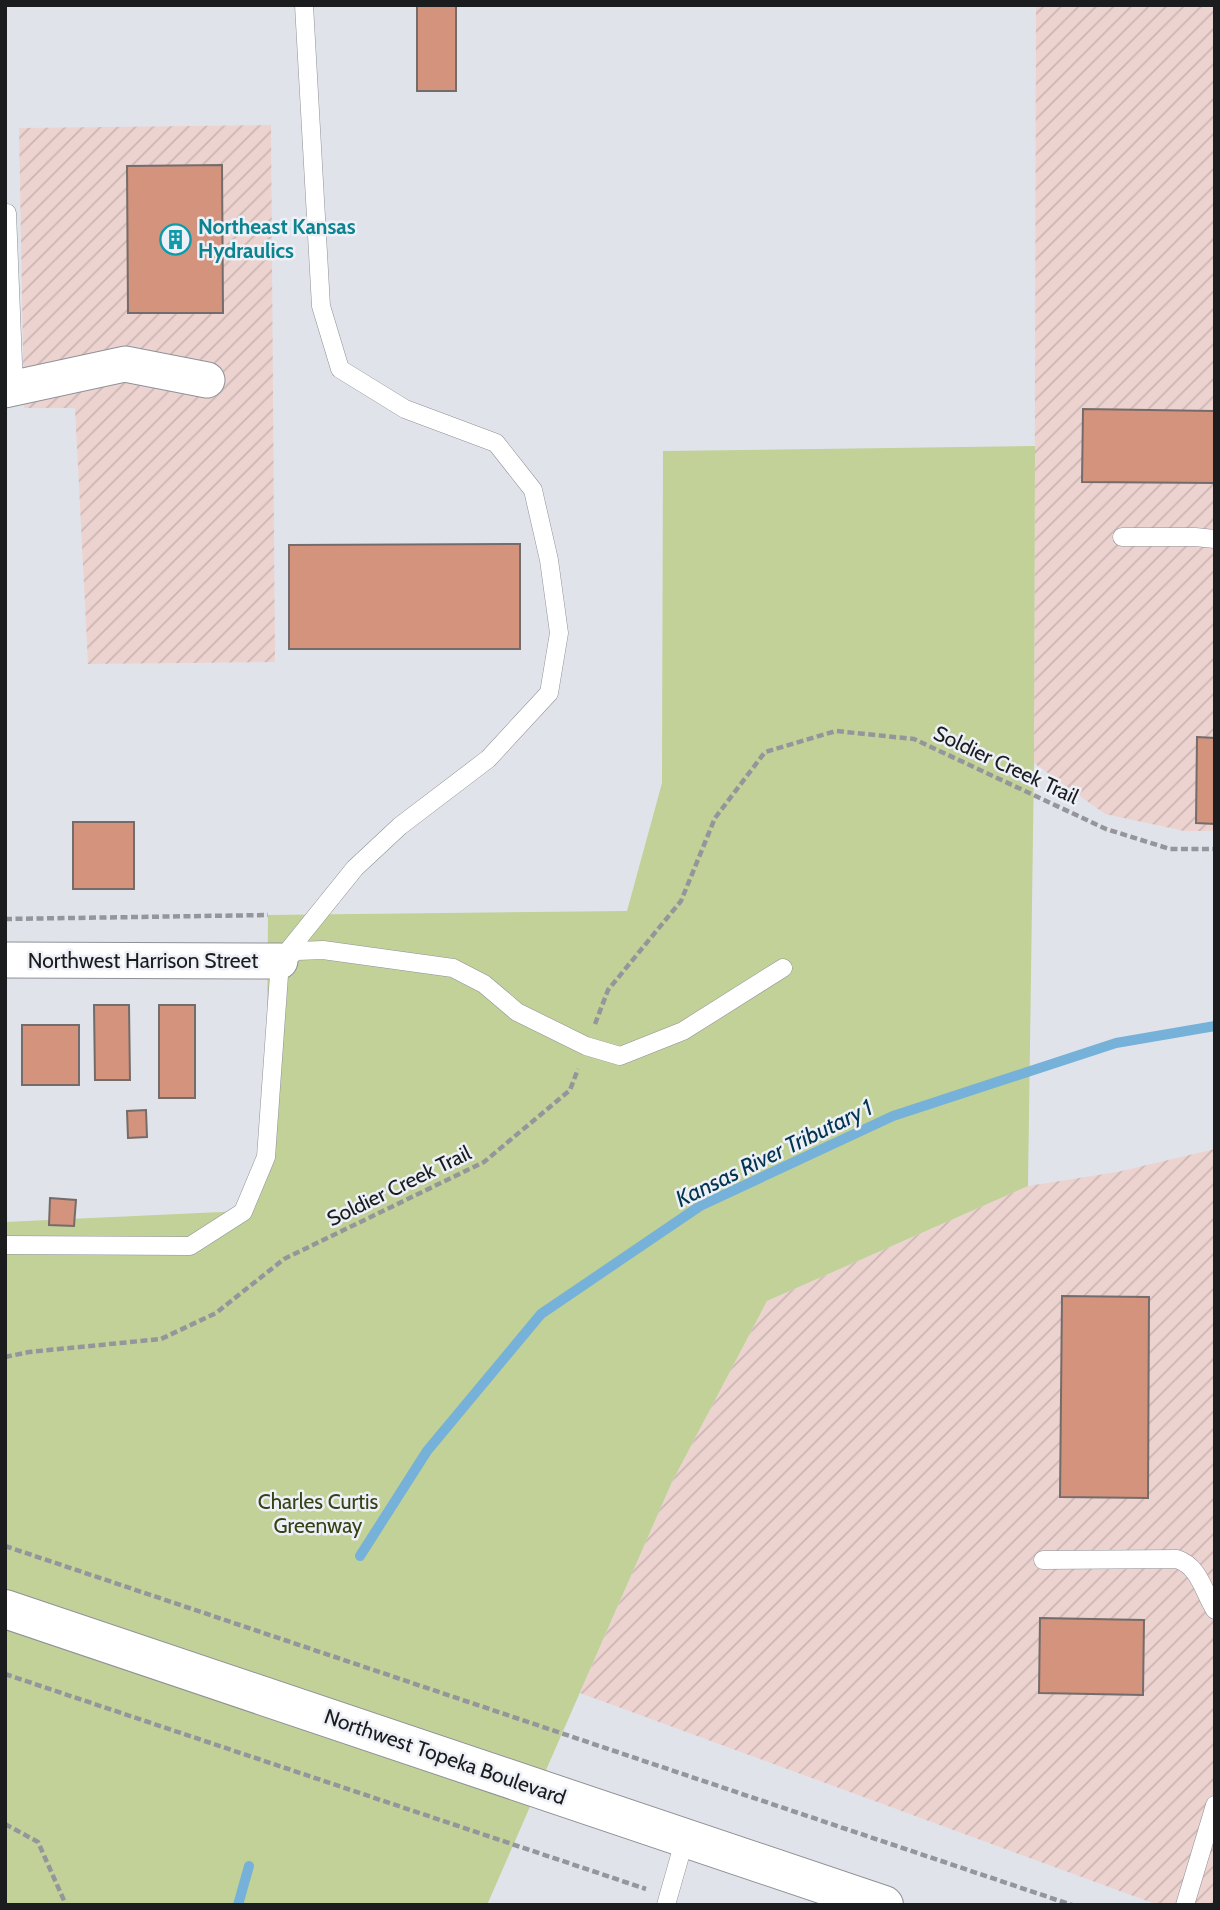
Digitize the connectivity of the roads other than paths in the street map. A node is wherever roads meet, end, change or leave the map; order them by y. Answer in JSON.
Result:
{"nodes":[{"id":1,"x":304,"y":5,"type":"edge"},
{"id":2,"x":7,"y":214,"type":"dead end"},
{"id":3,"x":208,"y":380,"type":"dead end"},
{"id":4,"x":10,"y":389,"type":"edge"},
{"id":5,"x":1122,"y":537,"type":"dead end"},
{"id":6,"x":1215,"y":539,"type":"edge"},
{"id":7,"x":5,"y":960,"type":"edge"},
{"id":8,"x":280,"y":961,"type":"junction"},
{"id":9,"x":783,"y":968,"type":"dead end"},
{"id":10,"x":5,"y":1245,"type":"edge"},
{"id":11,"x":1043,"y":1560,"type":"dead end"},
{"id":12,"x":5,"y":1609,"type":"edge"},
{"id":13,"x":1215,"y":1610,"type":"edge"},
{"id":14,"x":1215,"y":1805,"type":"edge"},
{"id":15,"x":685,"y":1838,"type":"junction"},
{"id":16,"x":667,"y":1901,"type":"edge"},
{"id":17,"x":866,"y":1902,"type":"edge"},
{"id":18,"x":1185,"y":1905,"type":"edge"}],
"edges":[{"from":1,"to":8,"type":"lane"},
{"from":2,"to":4,"type":"lane"},
{"from":3,"to":4,"type":"street"},
{"from":5,"to":6,"type":"lane"},
{"from":7,"to":8,"type":"street","name":"Northwest Harrison Street"},
{"from":8,"to":9,"type":"lane"},
{"from":8,"to":10,"type":"lane"},
{"from":11,"to":13,"type":"lane"},
{"from":12,"to":15,"type":"main road","name":"Northwest Topeka Boulevard"},
{"from":14,"to":18,"type":"lane"},
{"from":15,"to":16,"type":"lane"},
{"from":15,"to":17,"type":"main road","name":"Northwest Topeka Boulevard"}]}
